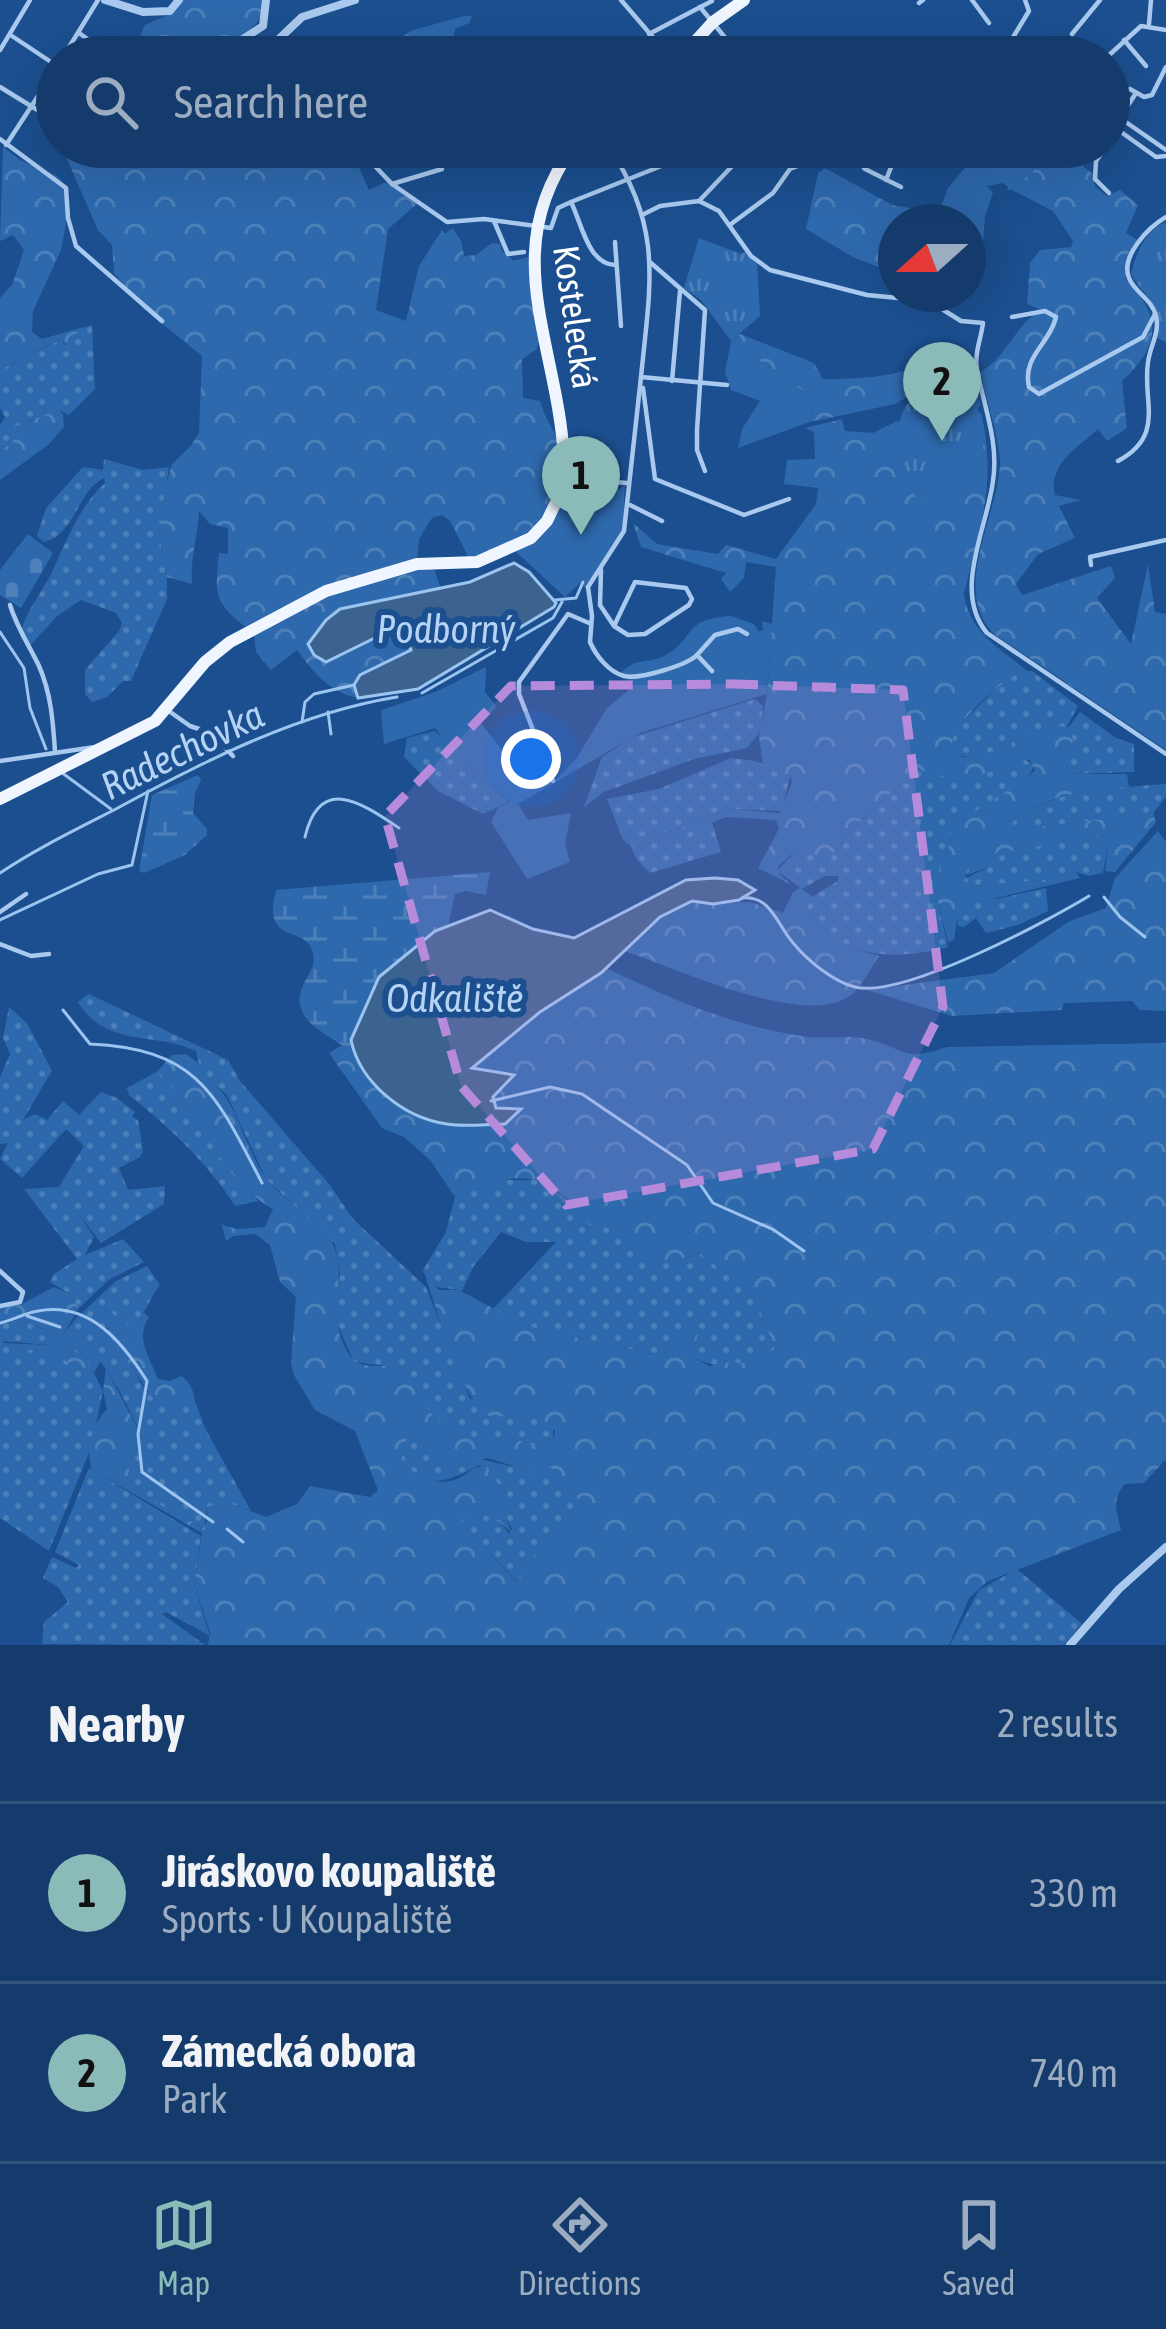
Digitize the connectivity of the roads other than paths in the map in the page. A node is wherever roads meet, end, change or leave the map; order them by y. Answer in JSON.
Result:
{"nodes":[{"id":1,"x":29,"y":0,"type":"edge"},
{"id":2,"x":102,"y":0,"type":"edge"},
{"id":3,"x":178,"y":0,"type":"edge"},
{"id":4,"x":266,"y":0,"type":"edge"},
{"id":5,"x":355,"y":0,"type":"edge"},
{"id":6,"x":621,"y":0,"type":"edge"},
{"id":7,"x":744,"y":0,"type":"edge"},
{"id":8,"x":972,"y":0,"type":"edge"},
{"id":9,"x":1025,"y":0,"type":"edge"},
{"id":10,"x":1100,"y":0,"type":"edge"},
{"id":11,"x":1151,"y":0,"type":"edge"},
{"id":12,"x":712,"y":1,"type":"edge"},
{"id":13,"x":132,"y":5,"type":"edge"},
{"id":14,"x":700,"y":7,"type":"junction"},
{"id":15,"x":713,"y":22,"type":"junction"},
{"id":16,"x":989,"y":23,"type":"dead end"},
{"id":17,"x":1149,"y":24,"type":"junction"},
{"id":18,"x":1166,"y":30,"type":"edge"},
{"id":19,"x":1074,"y":31,"type":"dead end"},
{"id":20,"x":78,"y":32,"type":"junction"},
{"id":21,"x":649,"y":34,"type":"joint"},
{"id":22,"x":11,"y":35,"type":"junction"},
{"id":23,"x":76,"y":36,"type":"edge"},
{"id":24,"x":84,"y":36,"type":"edge"},
{"id":25,"x":248,"y":36,"type":"edge"},
{"id":26,"x":282,"y":36,"type":"edge"},
{"id":27,"x":700,"y":36,"type":"edge"},
{"id":28,"x":724,"y":36,"type":"edge"},
{"id":29,"x":1014,"y":36,"type":"edge"},
{"id":30,"x":1128,"y":36,"type":"edge"},
{"id":31,"x":1130,"y":47,"type":"edge"},
{"id":32,"x":0,"y":50,"type":"edge"},
{"id":33,"x":36,"y":52,"type":"edge"},
{"id":34,"x":1146,"y":66,"type":"dead end"},
{"id":35,"x":1166,"y":67,"type":"edge"},
{"id":36,"x":0,"y":87,"type":"edge"},
{"id":37,"x":1160,"y":88,"type":"edge"},
{"id":38,"x":1130,"y":97,"type":"edge"},
{"id":39,"x":36,"y":98,"type":"edge"},
{"id":40,"x":31,"y":105,"type":"junction"},
{"id":41,"x":36,"y":108,"type":"edge"},
{"id":42,"x":1130,"y":126,"type":"edge"},
{"id":43,"x":1130,"y":138,"type":"edge"},
{"id":44,"x":0,"y":139,"type":"edge"},
{"id":45,"x":6,"y":145,"type":"junction"},
{"id":46,"x":1166,"y":153,"type":"edge"},
{"id":47,"x":36,"y":166,"type":"edge"},
{"id":48,"x":38,"y":168,"type":"edge"},
{"id":49,"x":377,"y":168,"type":"edge"},
{"id":50,"x":559,"y":168,"type":"edge"},
{"id":51,"x":624,"y":168,"type":"edge"},
{"id":52,"x":652,"y":168,"type":"edge"},
{"id":53,"x":730,"y":168,"type":"edge"},
{"id":54,"x":793,"y":168,"type":"edge"},
{"id":55,"x":864,"y":168,"type":"edge"},
{"id":56,"x":891,"y":168,"type":"edge"},
{"id":57,"x":1096,"y":168,"type":"edge"},
{"id":58,"x":442,"y":169,"type":"dead end"},
{"id":59,"x":630,"y":176,"type":"junction"},
{"id":60,"x":886,"y":180,"type":"junction"},
{"id":61,"x":392,"y":184,"type":"junction"},
{"id":62,"x":901,"y":187,"type":"dead end"},
{"id":63,"x":1109,"y":193,"type":"dead end"},
{"id":64,"x":699,"y":201,"type":"junction"},
{"id":65,"x":572,"y":202,"type":"junction"},
{"id":66,"x":644,"y":214,"type":"junction"},
{"id":67,"x":1166,"y":217,"type":"edge"},
{"id":68,"x":494,"y":220,"type":"junction"},
{"id":69,"x":731,"y":224,"type":"junction"},
{"id":70,"x":535,"y":227,"type":"junction"},
{"id":71,"x":615,"y":242,"type":"dead end"},
{"id":72,"x":524,"y":252,"type":"dead end"},
{"id":73,"x":651,"y":263,"type":"junction"},
{"id":74,"x":616,"y":266,"type":"junction"},
{"id":75,"x":680,"y":291,"type":"junction"},
{"id":76,"x":1155,"y":314,"type":"junction"},
{"id":77,"x":1012,"y":317,"type":"dead end"},
{"id":78,"x":162,"y":321,"type":"dead end"},
{"id":79,"x":621,"y":326,"type":"dead end"},
{"id":80,"x":641,"y":377,"type":"junction"},
{"id":81,"x":672,"y":381,"type":"junction"},
{"id":82,"x":698,"y":383,"type":"junction"},
{"id":83,"x":727,"y":385,"type":"dead end"},
{"id":84,"x":1118,"y":461,"type":"dead end"},
{"id":85,"x":705,"y":471,"type":"dead end"},
{"id":86,"x":564,"y":478,"type":"junction"},
{"id":87,"x":628,"y":483,"type":"junction"},
{"id":88,"x":789,"y":499,"type":"dead end"},
{"id":89,"x":627,"y":504,"type":"junction"},
{"id":90,"x":662,"y":521,"type":"dead end"},
{"id":91,"x":1166,"y":540,"type":"edge"},
{"id":92,"x":602,"y":565,"type":"junction"},
{"id":93,"x":1091,"y":566,"type":"dead end"},
{"id":94,"x":10,"y":605,"type":"dead end"},
{"id":95,"x":589,"y":623,"type":"junction"},
{"id":96,"x":614,"y":626,"type":"junction"},
{"id":97,"x":747,"y":634,"type":"dead end"},
{"id":98,"x":697,"y":655,"type":"junction"},
{"id":99,"x":712,"y":670,"type":"dead end"},
{"id":100,"x":166,"y":709,"type":"junction"},
{"id":101,"x":109,"y":745,"type":"junction"},
{"id":102,"x":55,"y":751,"type":"junction"},
{"id":103,"x":231,"y":753,"type":"dead end"},
{"id":104,"x":1166,"y":754,"type":"edge"},
{"id":105,"x":0,"y":761,"type":"edge"},
{"id":106,"x":553,"y":781,"type":"dead end"},
{"id":107,"x":0,"y":799,"type":"edge"},
{"id":108,"x":26,"y":894,"type":"dead end"},
{"id":109,"x":0,"y":912,"type":"edge"},
{"id":110,"x":0,"y":944,"type":"edge"},
{"id":111,"x":49,"y":954,"type":"dead end"},
{"id":112,"x":0,"y":1271,"type":"edge"},
{"id":113,"x":0,"y":1306,"type":"edge"},
{"id":114,"x":1166,"y":1547,"type":"edge"},
{"id":115,"x":1070,"y":1645,"type":"edge"}],
"edges":[{"from":1,"to":22,"type":"street"},
{"from":2,"to":13,"type":"street"},
{"from":2,"to":20,"type":"street"},
{"from":3,"to":13,"type":"street"},
{"from":4,"to":25,"type":"street"},
{"from":5,"to":26,"type":"street"},
{"from":6,"to":21,"type":"street"},
{"from":7,"to":15,"type":"main road"},
{"from":8,"to":16,"type":"street"},
{"from":9,"to":29,"type":"street"},
{"from":10,"to":19,"type":"street"},
{"from":11,"to":17,"type":"street"},
{"from":12,"to":14,"type":"street"},
{"from":14,"to":15,"type":"street"},
{"from":14,"to":21,"type":"street"},
{"from":15,"to":27,"type":"main road"},
{"from":15,"to":28,"type":"street"},
{"from":17,"to":18,"type":"street"},
{"from":17,"to":30,"type":"street"},
{"from":20,"to":23,"type":"street"},
{"from":20,"to":24,"type":"street"},
{"from":22,"to":32,"type":"street"},
{"from":22,"to":33,"type":"street"},
{"from":31,"to":34,"type":"street"},
{"from":35,"to":37,"type":"street"},
{"from":36,"to":40,"type":"street"},
{"from":37,"to":38,"type":"street"},
{"from":39,"to":40,"type":"street"},
{"from":40,"to":41,"type":"street"},
{"from":40,"to":45,"type":"street"},
{"from":42,"to":46,"type":"street"},
{"from":43,"to":46,"type":"street"},
{"from":44,"to":45,"type":"street"},
{"from":45,"to":47,"type":"street"},
{"from":48,"to":78,"type":"street"},
{"from":49,"to":61,"type":"street"},
{"from":50,"to":70,"type":"main road","name":"Kostelecká"},
{"from":51,"to":59,"type":"street"},
{"from":52,"to":59,"type":"street"},
{"from":53,"to":64,"type":"street"},
{"from":54,"to":69,"type":"street"},
{"from":55,"to":60,"type":"street"},
{"from":56,"to":60,"type":"street"},
{"from":57,"to":63,"type":"street"},
{"from":58,"to":61,"type":"street"},
{"from":59,"to":65,"type":"street"},
{"from":59,"to":66,"type":"street"},
{"from":60,"to":62,"type":"street"},
{"from":61,"to":68,"type":"street"},
{"from":64,"to":66,"type":"street"},
{"from":64,"to":69,"type":"street"},
{"from":65,"to":70,"type":"street"},
{"from":65,"to":74,"type":"street"},
{"from":66,"to":73,"type":"street"},
{"from":67,"to":76,"type":"street"},
{"from":68,"to":70,"type":"street"},
{"from":68,"to":72,"type":"street"},
{"from":69,"to":104,"type":"street"},
{"from":70,"to":86,"type":"main road","name":"Kostelecká"},
{"from":71,"to":74,"type":"street"},
{"from":73,"to":75,"type":"street"},
{"from":73,"to":80,"type":"street"},
{"from":74,"to":79,"type":"street"},
{"from":75,"to":81,"type":"street"},
{"from":75,"to":82,"type":"street"},
{"from":76,"to":77,"type":"street"},
{"from":76,"to":84,"type":"street"},
{"from":80,"to":81,"type":"street"},
{"from":80,"to":87,"type":"street"},
{"from":80,"to":88,"type":"street"},
{"from":81,"to":82,"type":"street"},
{"from":82,"to":83,"type":"street"},
{"from":82,"to":85,"type":"street"},
{"from":86,"to":87,"type":"street"},
{"from":86,"to":100,"type":"main road"},
{"from":87,"to":89,"type":"street"},
{"from":89,"to":90,"type":"street"},
{"from":89,"to":92,"type":"street"},
{"from":91,"to":93,"type":"street"},
{"from":92,"to":95,"type":"street"},
{"from":92,"to":96,"type":"street"},
{"from":94,"to":102,"type":"street"},
{"from":95,"to":98,"type":"street"},
{"from":95,"to":106,"type":"street"},
{"from":96,"to":96,"type":"street"},
{"from":97,"to":98,"type":"street"},
{"from":98,"to":99,"type":"street"},
{"from":100,"to":101,"type":"main road"},
{"from":100,"to":103,"type":"street"},
{"from":101,"to":102,"type":"street"},
{"from":101,"to":107,"type":"main road"},
{"from":102,"to":105,"type":"street"},
{"from":108,"to":109,"type":"street"},
{"from":110,"to":111,"type":"street"},
{"from":112,"to":113,"type":"street"},
{"from":114,"to":115,"type":"street"}]}
